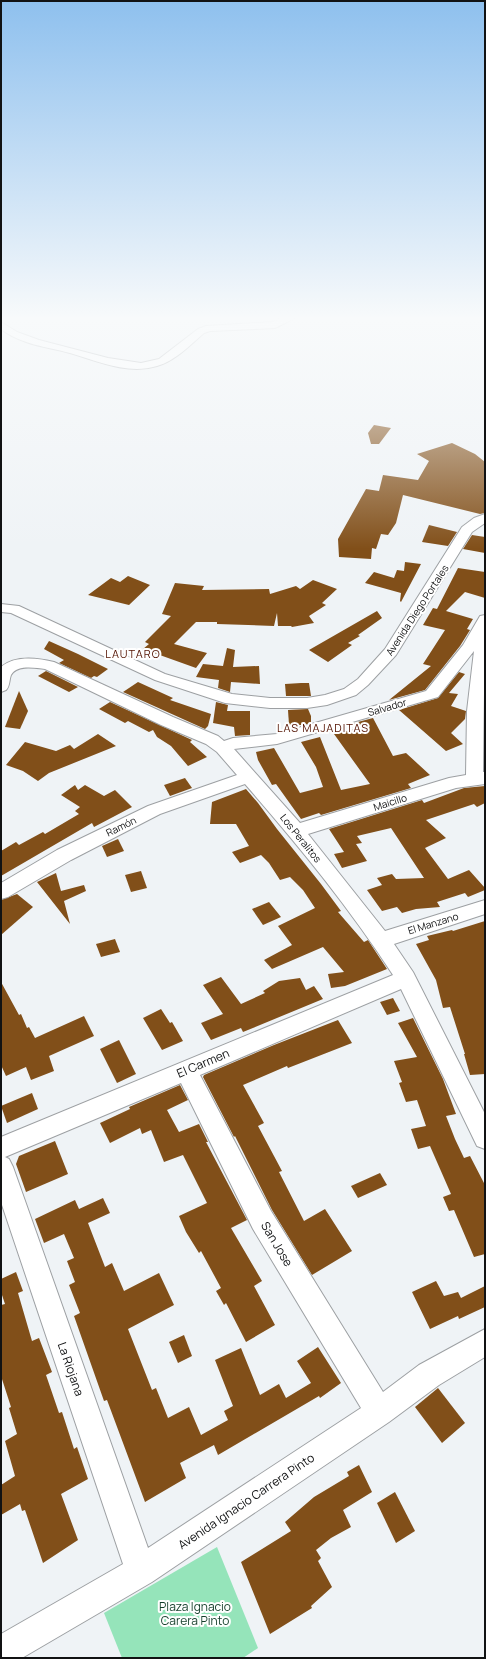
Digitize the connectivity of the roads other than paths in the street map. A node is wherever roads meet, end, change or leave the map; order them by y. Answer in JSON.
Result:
{"nodes":[{"id":1,"x":485,"y":518,"type":"edge"},
{"id":2,"x":1,"y":608,"type":"edge"},
{"id":3,"x":485,"y":619,"type":"edge"},
{"id":4,"x":477,"y":634,"type":"junction"},
{"id":5,"x":1,"y":687,"type":"edge"},
{"id":6,"x":223,"y":748,"type":"junction"},
{"id":7,"x":248,"y":776,"type":"junction"},
{"id":8,"x":479,"y":779,"type":"edge"},
{"id":9,"x":296,"y":831,"type":"junction"},
{"id":10,"x":1,"y":892,"type":"edge"},
{"id":11,"x":485,"y":906,"type":"edge"},
{"id":12,"x":381,"y":940,"type":"junction"},
{"id":13,"x":406,"y":978,"type":"junction"},
{"id":14,"x":186,"y":1070,"type":"junction"},
{"id":15,"x":485,"y":1138,"type":"edge"},
{"id":16,"x":1,"y":1148,"type":"edge"},
{"id":17,"x":1,"y":1167,"type":"edge"},
{"id":18,"x":485,"y":1342,"type":"edge"},
{"id":19,"x":379,"y":1412,"type":"junction"},
{"id":20,"x":141,"y":1571,"type":"junction"},
{"id":21,"x":1,"y":1652,"type":"edge"}],
"edges":[{"from":1,"to":2,"type":"street","name":"Avenida Diego Portales"},
{"from":3,"to":4,"type":"street","name":"Salvador"},
{"from":4,"to":6,"type":"street","name":"Salvador"},
{"from":4,"to":8,"type":"street"},
{"from":5,"to":6,"type":"street","name":"Los Peralitos"},
{"from":6,"to":7,"type":"street","name":"Los Peralitos"},
{"from":7,"to":9,"type":"street","name":"Los Peralitos"},
{"from":7,"to":10,"type":"street","name":"Ramón"},
{"from":8,"to":9,"type":"street","name":"Maicillo"},
{"from":9,"to":12,"type":"street","name":"Los Peralitos"},
{"from":11,"to":12,"type":"street","name":"El Manzano"},
{"from":12,"to":13,"type":"street","name":"Los Peralitos"},
{"from":13,"to":14,"type":"street","name":"El Carmen"},
{"from":13,"to":15,"type":"street","name":"Los Peralitos"},
{"from":14,"to":16,"type":"street","name":"El Carmen"},
{"from":14,"to":19,"type":"street","name":"San Jose"},
{"from":17,"to":20,"type":"street","name":"La Riojana"},
{"from":18,"to":19,"type":"street","name":"Avenida Ignacio Carrera Pinto"},
{"from":19,"to":20,"type":"street","name":"Avenida Ignacio Carrera Pinto"},
{"from":20,"to":21,"type":"street","name":"Avenida Ignacio Carrera Pinto"}]}
